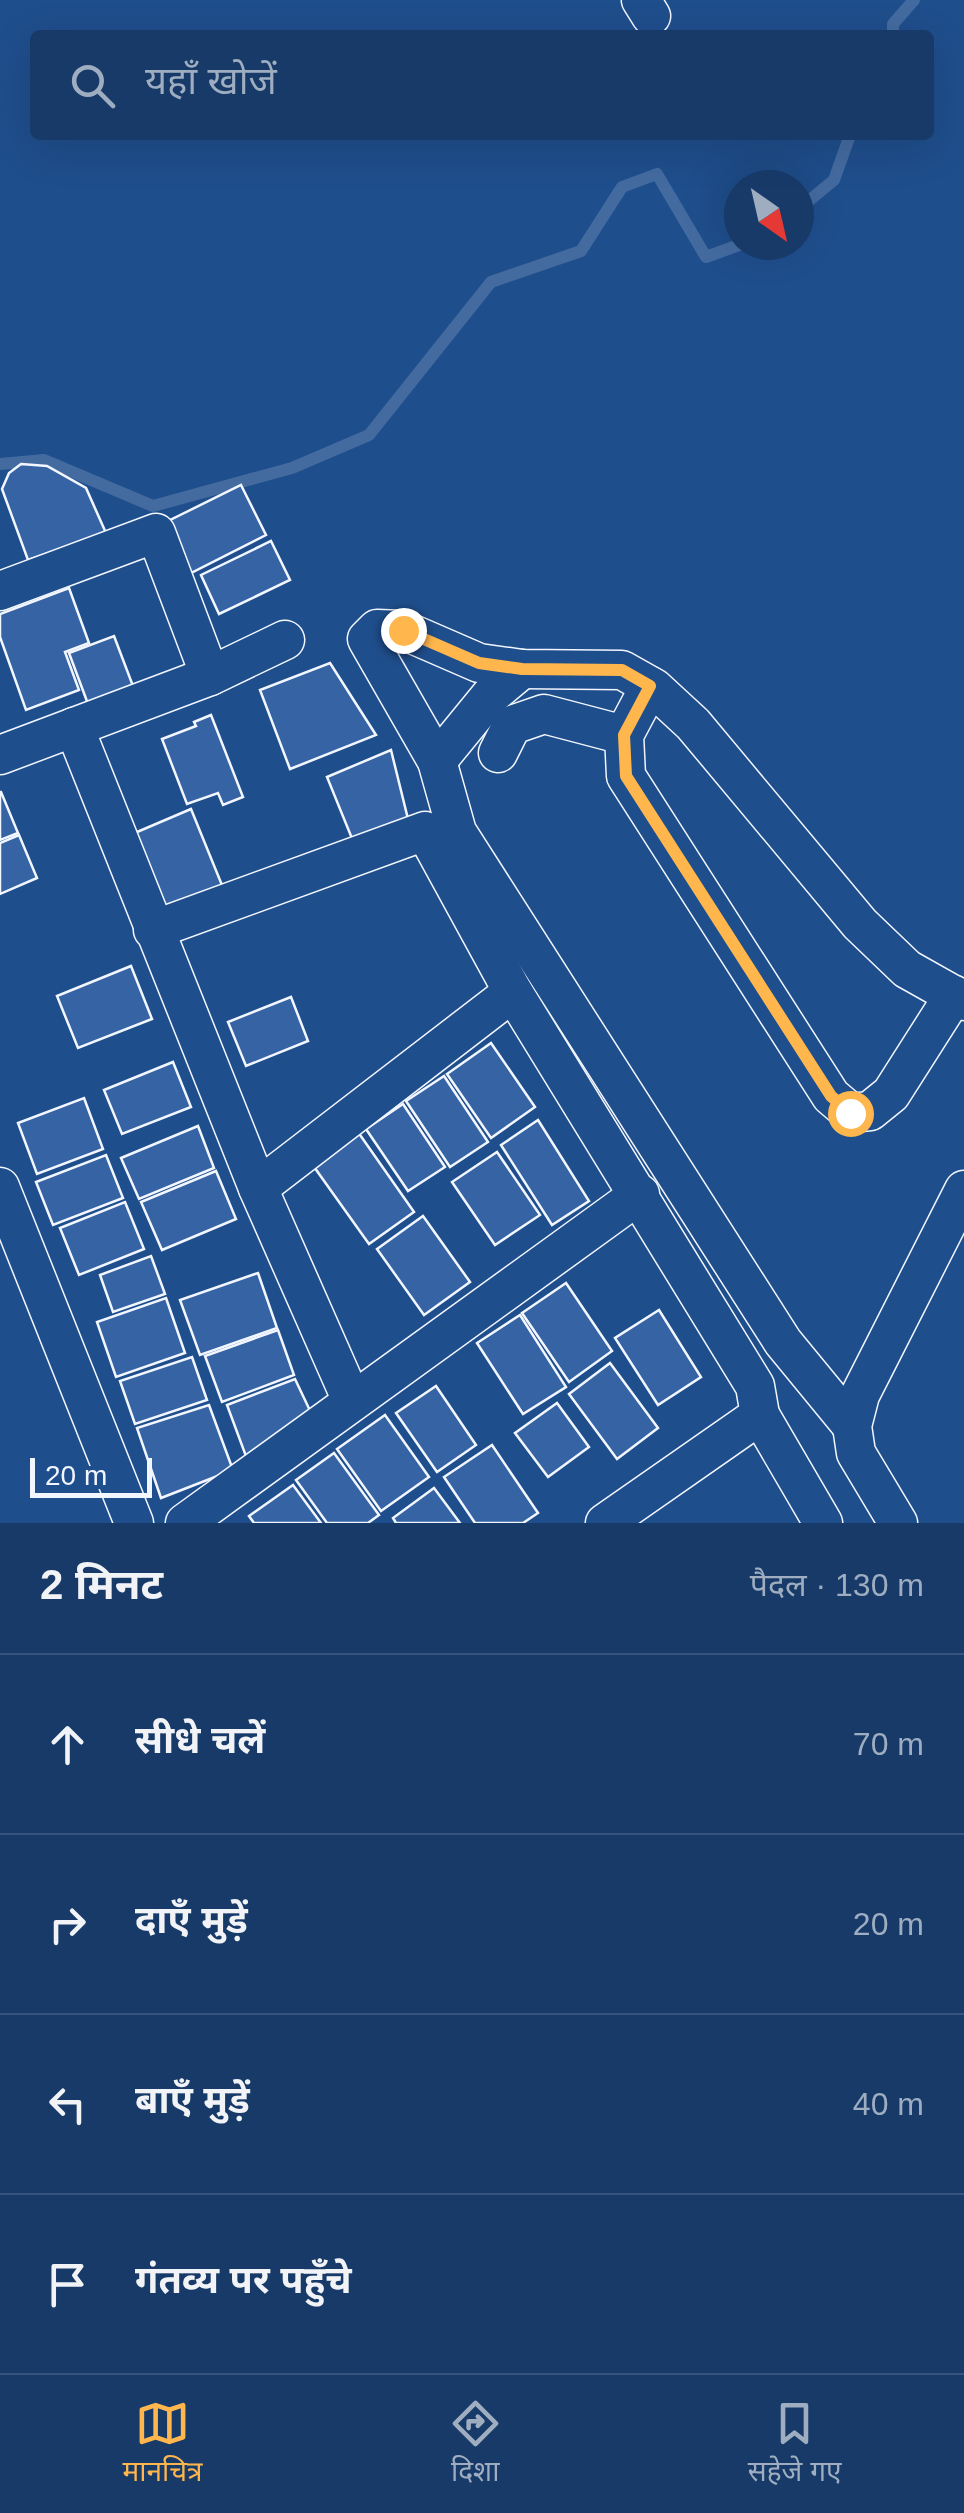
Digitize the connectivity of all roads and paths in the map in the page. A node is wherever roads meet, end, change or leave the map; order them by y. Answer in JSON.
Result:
{"nodes":[{"id":1,"x":0,"y":591,"type":"edge"},
{"id":2,"x":285,"y":640,"type":"dead end"},
{"id":3,"x":522,"y":669,"type":"junction"},
{"id":4,"x":210,"y":676,"type":"junction"},
{"id":5,"x":650,"y":686,"type":"junction"},
{"id":6,"x":74,"y":727,"type":"junction"},
{"id":7,"x":624,"y":735,"type":"junction"},
{"id":8,"x":498,"y":753,"type":"dead end"},
{"id":9,"x":0,"y":755,"type":"edge"},
{"id":10,"x":438,"y":761,"type":"junction"},
{"id":11,"x":154,"y":930,"type":"junction"},
{"id":12,"x":513,"y":992,"type":"junction"},
{"id":13,"x":959,"y":998,"type":"edge"},
{"id":14,"x":0,"y":1187,"type":"edge"},
{"id":15,"x":258,"y":1188,"type":"junction"},
{"id":16,"x":964,"y":1190,"type":"edge"},
{"id":17,"x":640,"y":1194,"type":"junction"},
{"id":18,"x":352,"y":1402,"type":"junction"},
{"id":19,"x":760,"y":1415,"type":"junction"},
{"id":20,"x":852,"y":1426,"type":"junction"},
{"id":21,"x":134,"y":1523,"type":"edge"},
{"id":22,"x":185,"y":1523,"type":"edge"},
{"id":23,"x":605,"y":1523,"type":"edge"},
{"id":24,"x":823,"y":1523,"type":"edge"},
{"id":25,"x":898,"y":1523,"type":"edge"}],
"edges":[{"from":1,"to":4,"type":"street"},
{"from":2,"to":4,"type":"street"},
{"from":3,"to":5,"type":"street"},
{"from":3,"to":10,"type":"street"},
{"from":3,"to":10,"type":"street"},
{"from":4,"to":6,"type":"street"},
{"from":5,"to":7,"type":"street"},
{"from":5,"to":13,"type":"street"},
{"from":6,"to":9,"type":"street"},
{"from":6,"to":11,"type":"street"},
{"from":7,"to":8,"type":"street"},
{"from":7,"to":13,"type":"street"},
{"from":10,"to":20,"type":"street"},
{"from":11,"to":12,"type":"street"},
{"from":11,"to":15,"type":"street"},
{"from":12,"to":15,"type":"street"},
{"from":12,"to":17,"type":"street"},
{"from":14,"to":21,"type":"street"},
{"from":15,"to":18,"type":"street"},
{"from":16,"to":20,"type":"street"},
{"from":17,"to":18,"type":"street"},
{"from":17,"to":19,"type":"street"},
{"from":18,"to":22,"type":"street"},
{"from":19,"to":23,"type":"street"},
{"from":19,"to":24,"type":"street"},
{"from":20,"to":25,"type":"street"}]}
